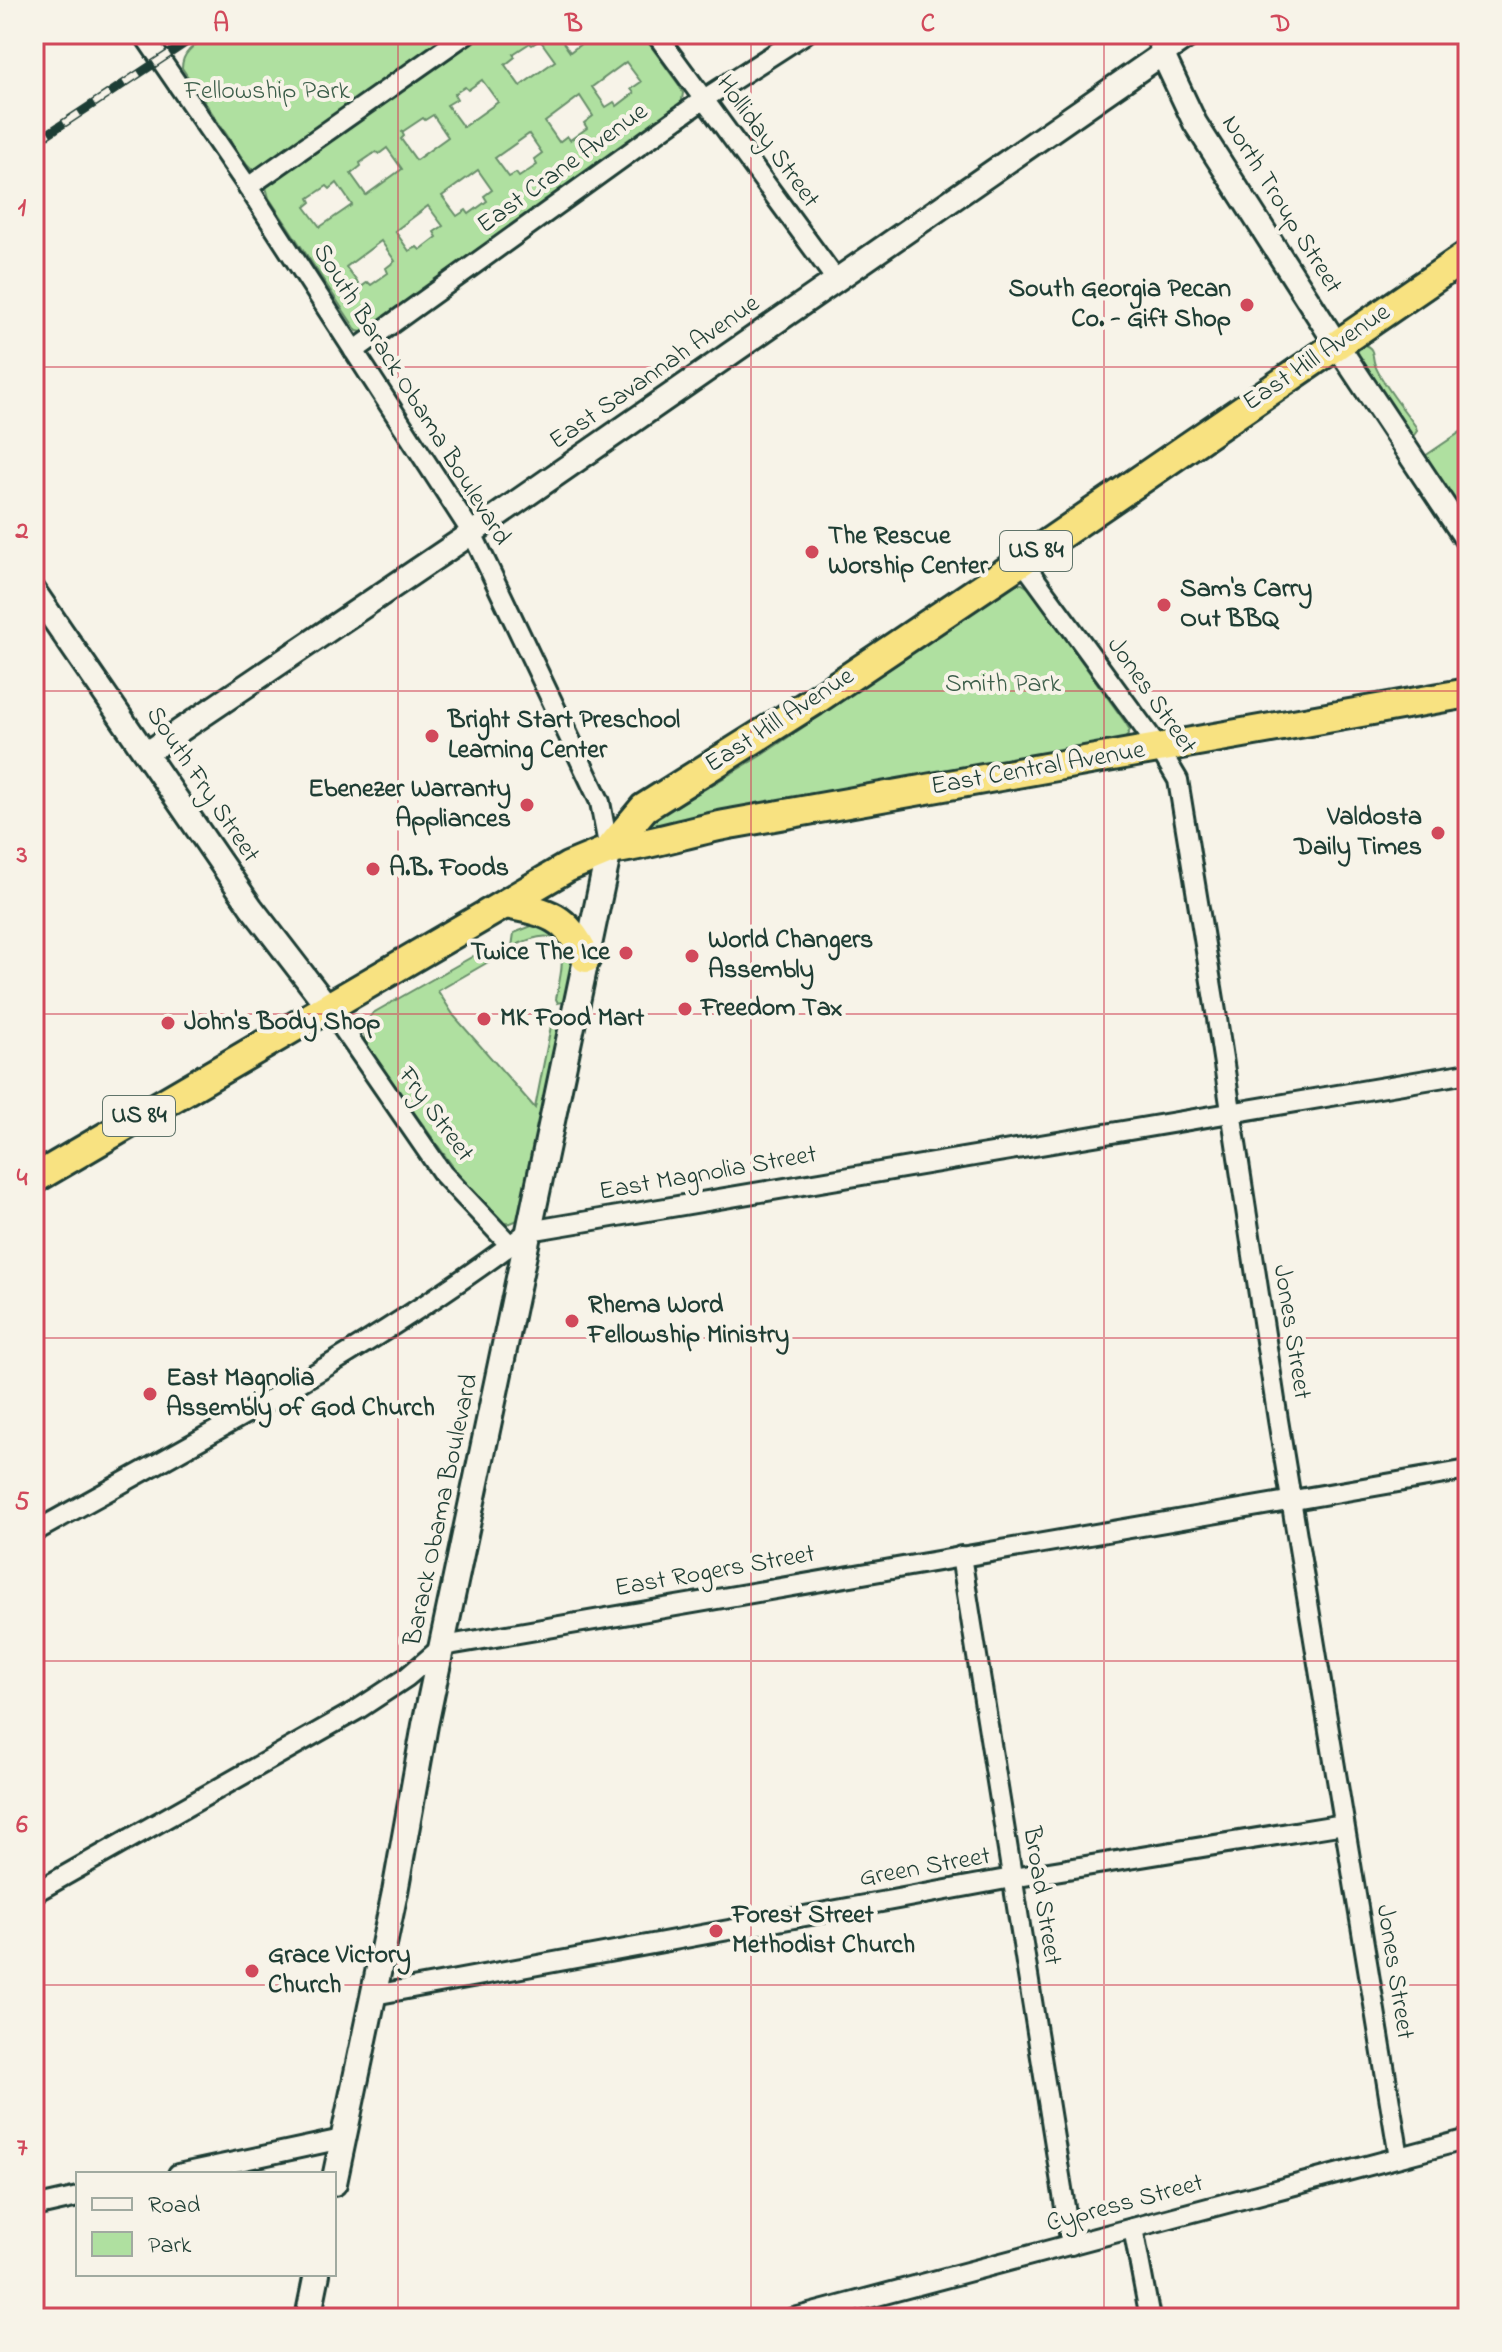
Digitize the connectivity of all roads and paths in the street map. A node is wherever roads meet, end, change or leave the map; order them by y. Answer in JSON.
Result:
{"nodes":[{"id":1,"x":143,"y":34,"type":"edge"},
{"id":2,"x":466,"y":34,"type":"edge"},
{"id":3,"x":656,"y":34,"type":"edge"},
{"id":4,"x":805,"y":34,"type":"edge"},
{"id":5,"x":1191,"y":34,"type":"edge"},
{"id":6,"x":1158,"y":44,"type":"edge"},
{"id":7,"x":704,"y":99,"type":"junction"},
{"id":8,"x":248,"y":187,"type":"junction"},
{"id":9,"x":1468,"y":255,"type":"edge"},
{"id":10,"x":837,"y":281,"type":"junction"},
{"id":11,"x":1337,"y":345,"type":"junction"},
{"id":12,"x":354,"y":351,"type":"junction"},
{"id":13,"x":472,"y":533,"type":"junction"},
{"id":14,"x":1468,"y":542,"type":"edge"},
{"id":15,"x":1022,"y":561,"type":"junction"},
{"id":16,"x":34,"y":591,"type":"edge"},
{"id":17,"x":1468,"y":693,"type":"edge"},
{"id":18,"x":1159,"y":748,"type":"junction"},
{"id":19,"x":147,"y":753,"type":"junction"},
{"id":20,"x":609,"y":850,"type":"junction"},
{"id":21,"x":506,"y":904,"type":"junction"},
{"id":22,"x":586,"y":958,"type":"junction"},
{"id":23,"x":328,"y":1007,"type":"junction"},
{"id":24,"x":1468,"y":1073,"type":"edge"},
{"id":25,"x":1232,"y":1112,"type":"junction"},
{"id":26,"x":34,"y":1179,"type":"edge"},
{"id":27,"x":519,"y":1238,"type":"junction"},
{"id":28,"x":1468,"y":1470,"type":"edge"},
{"id":29,"x":1291,"y":1500,"type":"junction"},
{"id":30,"x":34,"y":1532,"type":"edge"},
{"id":31,"x":961,"y":1556,"type":"junction"},
{"id":32,"x":443,"y":1646,"type":"junction"},
{"id":33,"x":1344,"y":1824,"type":"junction"},
{"id":34,"x":1012,"y":1878,"type":"junction"},
{"id":35,"x":34,"y":1893,"type":"edge"},
{"id":36,"x":374,"y":1995,"type":"junction"},
{"id":37,"x":342,"y":2139,"type":"junction"},
{"id":38,"x":1468,"y":2139,"type":"edge"},
{"id":39,"x":1399,"y":2157,"type":"junction"},
{"id":40,"x":187,"y":2172,"type":"edge"},
{"id":41,"x":336,"y":2172,"type":"edge"},
{"id":42,"x":76,"y":2197,"type":"edge"},
{"id":43,"x":34,"y":2207,"type":"edge"},
{"id":44,"x":1133,"y":2228,"type":"junction"},
{"id":45,"x":1071,"y":2245,"type":"junction"},
{"id":46,"x":317,"y":2276,"type":"edge"},
{"id":47,"x":806,"y":2316,"type":"edge"},
{"id":48,"x":308,"y":2318,"type":"edge"},
{"id":49,"x":1150,"y":2318,"type":"edge"}],
"edges":[{"from":1,"to":8,"type":"street","name":"South Barack Obama Boulevard"},
{"from":2,"to":8,"type":"street"},
{"from":3,"to":7,"type":"street","name":"Holliday Street"},
{"from":4,"to":7,"type":"street","name":"East Crane Avenue"},
{"from":5,"to":6,"type":"street","name":"East Savannah Avenue"},
{"from":6,"to":10,"type":"street","name":"East Savannah Avenue"},
{"from":6,"to":11,"type":"street","name":"North Troup Street"},
{"from":7,"to":10,"type":"street","name":"Holliday Street"},
{"from":7,"to":12,"type":"street","name":"East Crane Avenue"},
{"from":8,"to":12,"type":"street","name":"South Barack Obama Boulevard"},
{"from":9,"to":11,"type":"highway","name":"East Hill Avenue","number":"US 84"},
{"from":10,"to":13,"type":"street","name":"East Savannah Avenue"},
{"from":11,"to":14,"type":"street","name":"North Troup Street"},
{"from":11,"to":15,"type":"highway","name":"East Hill Avenue","number":"US 84"},
{"from":12,"to":13,"type":"street","name":"South Barack Obama Boulevard"},
{"from":13,"to":19,"type":"street","name":"East Savannah Avenue"},
{"from":13,"to":20,"type":"street","name":"South Barack Obama Boulevard"},
{"from":15,"to":18,"type":"street","name":"Jones Street"},
{"from":15,"to":20,"type":"highway","name":"East Hill Avenue","number":"US 84"},
{"from":16,"to":19,"type":"street","name":"South Fry Street"},
{"from":17,"to":18,"type":"highway","name":"East Central Avenue","number":"US 84"},
{"from":18,"to":20,"type":"highway","name":"East Central Avenue","number":"US 84"},
{"from":18,"to":25,"type":"street","name":"Jones Street"},
{"from":19,"to":23,"type":"street","name":"South Fry Street"},
{"from":20,"to":21,"type":"highway","name":"East Hill Avenue","number":"US 84"},
{"from":20,"to":22,"type":"main road","name":"Barack Obama Boulevard"},
{"from":21,"to":22,"type":"highway"},
{"from":21,"to":23,"type":"highway","name":"East Hill Avenue","number":"US 84"},
{"from":22,"to":27,"type":"main road","name":"Barack Obama Boulevard"},
{"from":23,"to":26,"type":"highway","name":"East Hill Avenue","number":"US 84"},
{"from":23,"to":27,"type":"street","name":"Fry Street"},
{"from":24,"to":25,"type":"street","name":"East Magnolia Street"},
{"from":25,"to":27,"type":"street","name":"East Magnolia Street"},
{"from":25,"to":29,"type":"street","name":"Jones Street"},
{"from":27,"to":30,"type":"street","name":"East Magnolia Street"},
{"from":27,"to":32,"type":"main road","name":"Barack Obama Boulevard"},
{"from":28,"to":29,"type":"street","name":"East Rogers Street"},
{"from":29,"to":31,"type":"street","name":"East Rogers Street"},
{"from":29,"to":33,"type":"street","name":"Jones Street"},
{"from":31,"to":32,"type":"street","name":"East Rogers Street"},
{"from":31,"to":34,"type":"street","name":"Broad Street"},
{"from":32,"to":35,"type":"street"},
{"from":32,"to":36,"type":"main road","name":"Barack Obama Boulevard"},
{"from":33,"to":34,"type":"street","name":"Green Street"},
{"from":33,"to":39,"type":"street","name":"Jones Street"},
{"from":34,"to":36,"type":"street","name":"Green Street"},
{"from":34,"to":45,"type":"street","name":"Broad Street"},
{"from":36,"to":37,"type":"main road","name":"Barack Obama Boulevard"},
{"from":37,"to":40,"type":"street"},
{"from":37,"to":41,"type":"main road","name":"Barack Obama Boulevard"},
{"from":38,"to":39,"type":"street","name":"Cypress Street"},
{"from":39,"to":44,"type":"street","name":"Cypress Street"},
{"from":42,"to":43,"type":"street"},
{"from":44,"to":45,"type":"street","name":"Cypress Street"},
{"from":44,"to":49,"type":"street"},
{"from":45,"to":47,"type":"street","name":"Cypress Street"},
{"from":46,"to":48,"type":"main road"}]}
